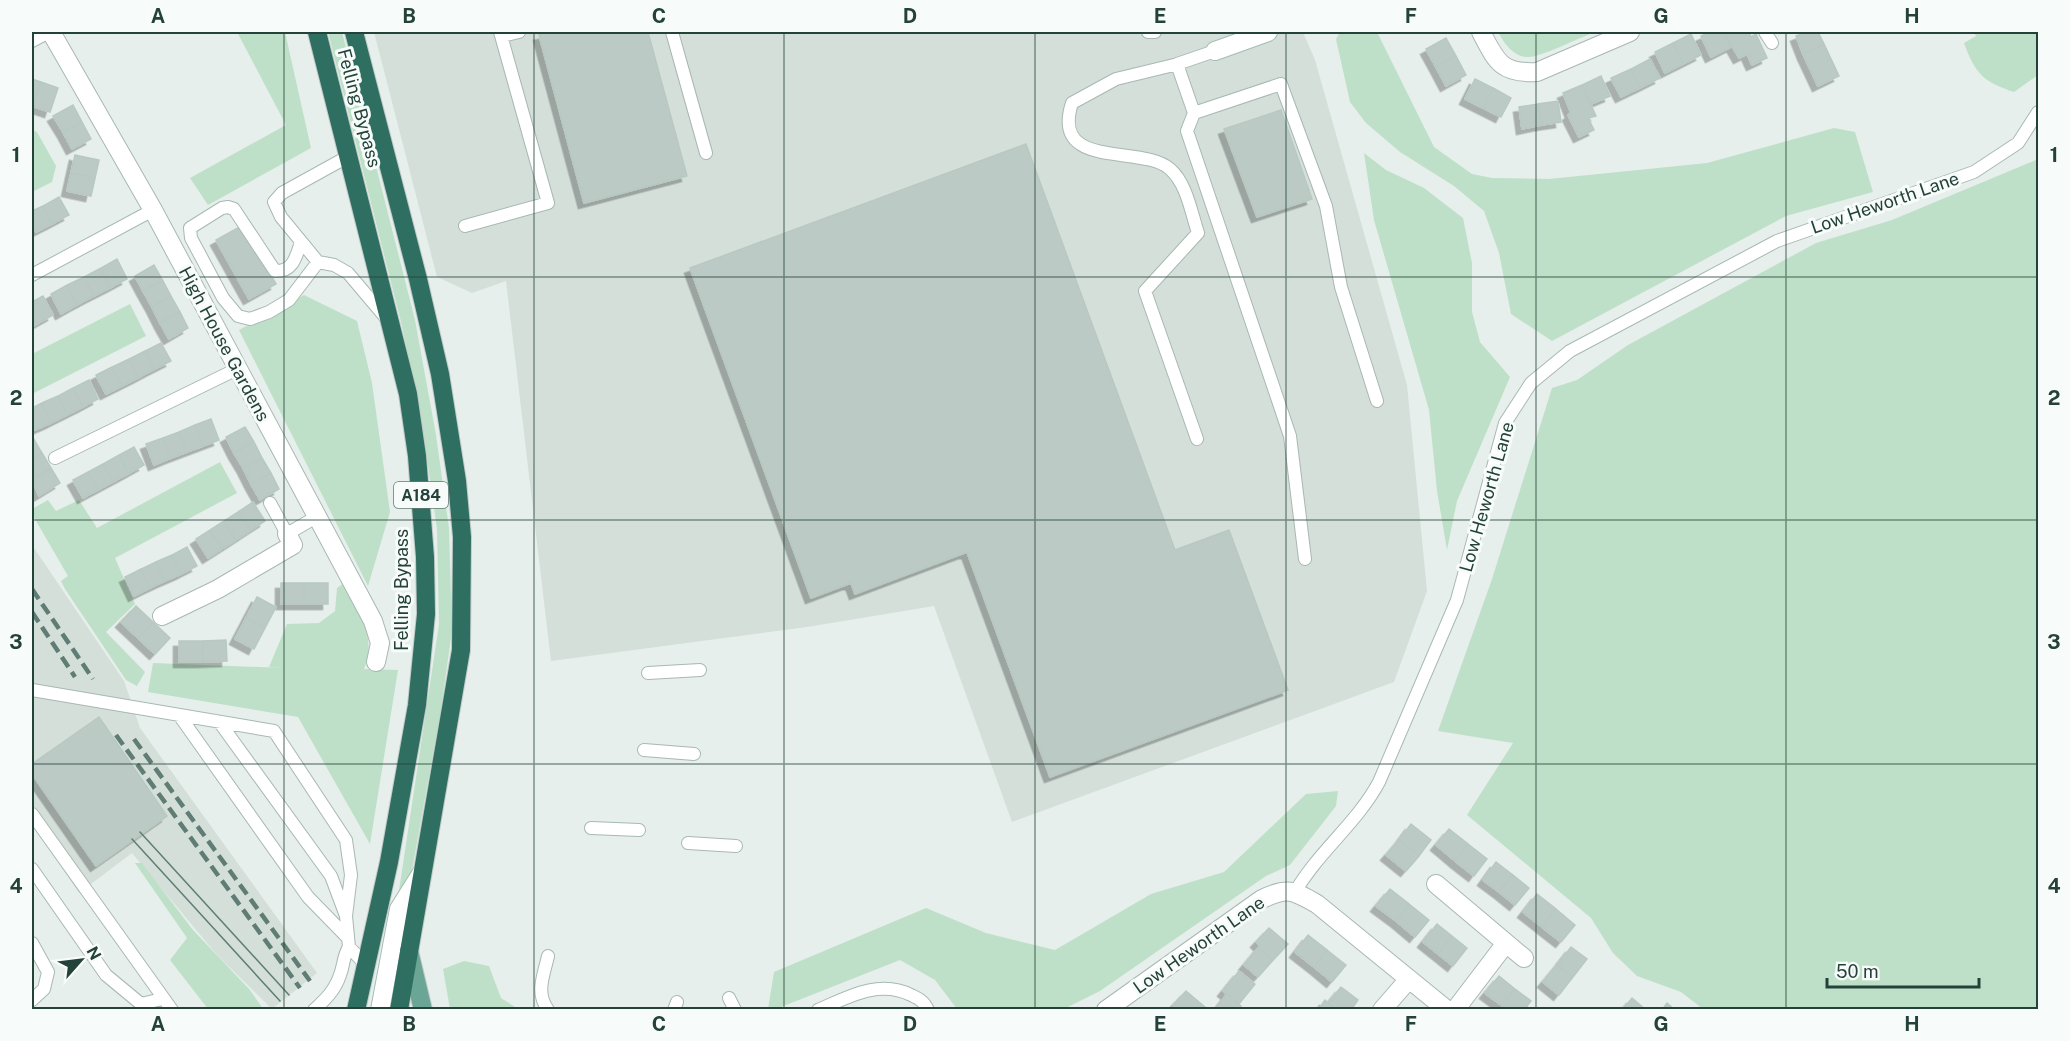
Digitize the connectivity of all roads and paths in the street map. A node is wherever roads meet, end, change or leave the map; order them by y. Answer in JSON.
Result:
{"nodes":[{"id":1,"x":50,"y":32,"type":"edge"},
{"id":2,"x":317,"y":32,"type":"edge"},
{"id":3,"x":354,"y":32,"type":"edge"},
{"id":4,"x":519,"y":32,"type":"edge"},
{"id":5,"x":672,"y":32,"type":"edge"},
{"id":6,"x":1148,"y":32,"type":"edge"},
{"id":7,"x":1155,"y":32,"type":"edge"},
{"id":8,"x":1268,"y":32,"type":"edge"},
{"id":9,"x":1481,"y":32,"type":"edge"},
{"id":10,"x":1630,"y":32,"type":"edge"},
{"id":11,"x":1765,"y":32,"type":"edge"},
{"id":12,"x":501,"y":34,"type":"edge"},
{"id":13,"x":32,"y":41,"type":"edge"},
{"id":14,"x":1772,"y":43,"type":"dead end"},
{"id":15,"x":1215,"y":51,"type":"joint"},
{"id":16,"x":1178,"y":64,"type":"junction"},
{"id":17,"x":2038,"y":112,"type":"edge"},
{"id":18,"x":1194,"y":113,"type":"junction"},
{"id":19,"x":706,"y":153,"type":"dead end"},
{"id":20,"x":349,"y":156,"type":"junction"},
{"id":21,"x":153,"y":210,"type":"junction"},
{"id":22,"x":465,"y":226,"type":"dead end"},
{"id":23,"x":301,"y":242,"type":"junction"},
{"id":24,"x":318,"y":262,"type":"junction"},
{"id":25,"x":32,"y":275,"type":"edge"},
{"id":26,"x":390,"y":324,"type":"junction"},
{"id":27,"x":237,"y":369,"type":"junction"},
{"id":28,"x":1377,"y":401,"type":"dead end"},
{"id":29,"x":1197,"y":440,"type":"dead end"},
{"id":30,"x":55,"y":458,"type":"dead end"},
{"id":31,"x":270,"y":503,"type":"dead end"},
{"id":32,"x":318,"y":516,"type":"junction"},
{"id":33,"x":287,"y":534,"type":"junction"},
{"id":34,"x":1305,"y":559,"type":"dead end"},
{"id":35,"x":162,"y":616,"type":"dead end"},
{"id":36,"x":376,"y":662,"type":"dead end"},
{"id":37,"x":700,"y":670,"type":"dead end"},
{"id":38,"x":648,"y":673,"type":"dead end"},
{"id":39,"x":32,"y":691,"type":"edge"},
{"id":40,"x":179,"y":715,"type":"junction"},
{"id":41,"x":220,"y":723,"type":"junction"},
{"id":42,"x":644,"y":750,"type":"dead end"},
{"id":43,"x":694,"y":754,"type":"dead end"},
{"id":44,"x":32,"y":813,"type":"edge"},
{"id":45,"x":591,"y":828,"type":"dead end"},
{"id":46,"x":639,"y":830,"type":"dead end"},
{"id":47,"x":688,"y":843,"type":"dead end"},
{"id":48,"x":736,"y":846,"type":"dead end"},
{"id":49,"x":32,"y":869,"type":"edge"},
{"id":50,"x":421,"y":874,"type":"junction"},
{"id":51,"x":1436,"y":884,"type":"dead end"},
{"id":52,"x":1295,"y":892,"type":"junction"},
{"id":53,"x":346,"y":916,"type":"junction"},
{"id":54,"x":347,"y":941,"type":"junction"},
{"id":55,"x":32,"y":943,"type":"edge"},
{"id":56,"x":1506,"y":943,"type":"junction"},
{"id":57,"x":409,"y":951,"type":"junction"},
{"id":58,"x":548,"y":956,"type":"dead end"},
{"id":59,"x":1524,"y":958,"type":"dead end"},
{"id":60,"x":367,"y":966,"type":"junction"},
{"id":61,"x":1409,"y":979,"type":"junction"},
{"id":62,"x":32,"y":1000,"type":"edge"},
{"id":63,"x":160,"y":1004,"type":"edge"},
{"id":64,"x":172,"y":1010,"type":"edge"},
{"id":65,"x":314,"y":1010,"type":"edge"},
{"id":66,"x":356,"y":1010,"type":"edge"},
{"id":67,"x":380,"y":1010,"type":"edge"},
{"id":68,"x":399,"y":1010,"type":"edge"},
{"id":69,"x":423,"y":1010,"type":"edge"},
{"id":70,"x":548,"y":1010,"type":"edge"},
{"id":71,"x":818,"y":1010,"type":"edge"},
{"id":72,"x":928,"y":1010,"type":"edge"},
{"id":73,"x":1106,"y":1010,"type":"edge"},
{"id":74,"x":1382,"y":1010,"type":"edge"},
{"id":75,"x":1447,"y":1010,"type":"edge"},
{"id":76,"x":1455,"y":1010,"type":"edge"}],
"edges":[{"from":1,"to":13,"type":"lane"},
{"from":1,"to":21,"type":"street","name":"High House Gardens"},
{"from":2,"to":20,"type":"highway","name":"Felling Bypass","number":"A184"},
{"from":3,"to":50,"type":"highway","name":"Felling Bypass","number":"A184"},
{"from":4,"to":12,"type":"lane"},
{"from":5,"to":19,"type":"lane"},
{"from":6,"to":7,"type":"lane"},
{"from":8,"to":15,"type":"street"},
{"from":9,"to":10,"type":"street"},
{"from":11,"to":14,"type":"lane"},
{"from":12,"to":22,"type":"lane"},
{"from":15,"to":16,"type":"lane"},
{"from":16,"to":18,"type":"lane"},
{"from":16,"to":29,"type":"lane"},
{"from":17,"to":52,"type":"lane","name":"Low Heworth Lane"},
{"from":18,"to":28,"type":"lane"},
{"from":18,"to":34,"type":"lane"},
{"from":20,"to":23,"type":"lane"},
{"from":20,"to":26,"type":"highway","name":"Felling Bypass","number":"A184"},
{"from":21,"to":25,"type":"lane"},
{"from":21,"to":27,"type":"street","name":"High House Gardens"},
{"from":23,"to":24,"type":"lane"},
{"from":23,"to":24,"type":"lane"},
{"from":24,"to":26,"type":"lane"},
{"from":26,"to":60,"type":"highway","name":"Felling Bypass","number":"A184"},
{"from":27,"to":30,"type":"lane"},
{"from":27,"to":32,"type":"street","name":"High House Gardens"},
{"from":31,"to":33,"type":"lane"},
{"from":32,"to":33,"type":"lane"},
{"from":32,"to":36,"type":"street","name":"High House Gardens"},
{"from":33,"to":35,"type":"street"},
{"from":37,"to":38,"type":"lane"},
{"from":39,"to":40,"type":"lane"},
{"from":40,"to":41,"type":"lane"},
{"from":40,"to":54,"type":"lane"},
{"from":41,"to":53,"type":"lane"},
{"from":41,"to":53,"type":"lane"},
{"from":42,"to":43,"type":"lane"},
{"from":44,"to":63,"type":"lane"},
{"from":45,"to":46,"type":"lane"},
{"from":47,"to":48,"type":"lane"},
{"from":49,"to":63,"type":"lane"},
{"from":50,"to":57,"type":"highway","name":"Felling Bypass","number":"A184"},
{"from":50,"to":67,"type":"street"},
{"from":51,"to":56,"type":"street"},
{"from":52,"to":61,"type":"street"},
{"from":52,"to":73,"type":"street","name":"Low Heworth Lane"},
{"from":53,"to":54,"type":"lane"},
{"from":54,"to":60,"type":"lane"},
{"from":54,"to":65,"type":"lane"},
{"from":55,"to":62,"type":"lane"},
{"from":56,"to":59,"type":"street"},
{"from":56,"to":76,"type":"street"},
{"from":57,"to":68,"type":"highway","name":"Felling Bypass","number":"A184"},
{"from":57,"to":69,"type":"main road"},
{"from":58,"to":70,"type":"lane"},
{"from":60,"to":66,"type":"highway","name":"Felling Bypass","number":"A184"},
{"from":61,"to":74,"type":"street"},
{"from":61,"to":75,"type":"street"},
{"from":63,"to":64,"type":"lane"},
{"from":71,"to":72,"type":"lane"}]}
